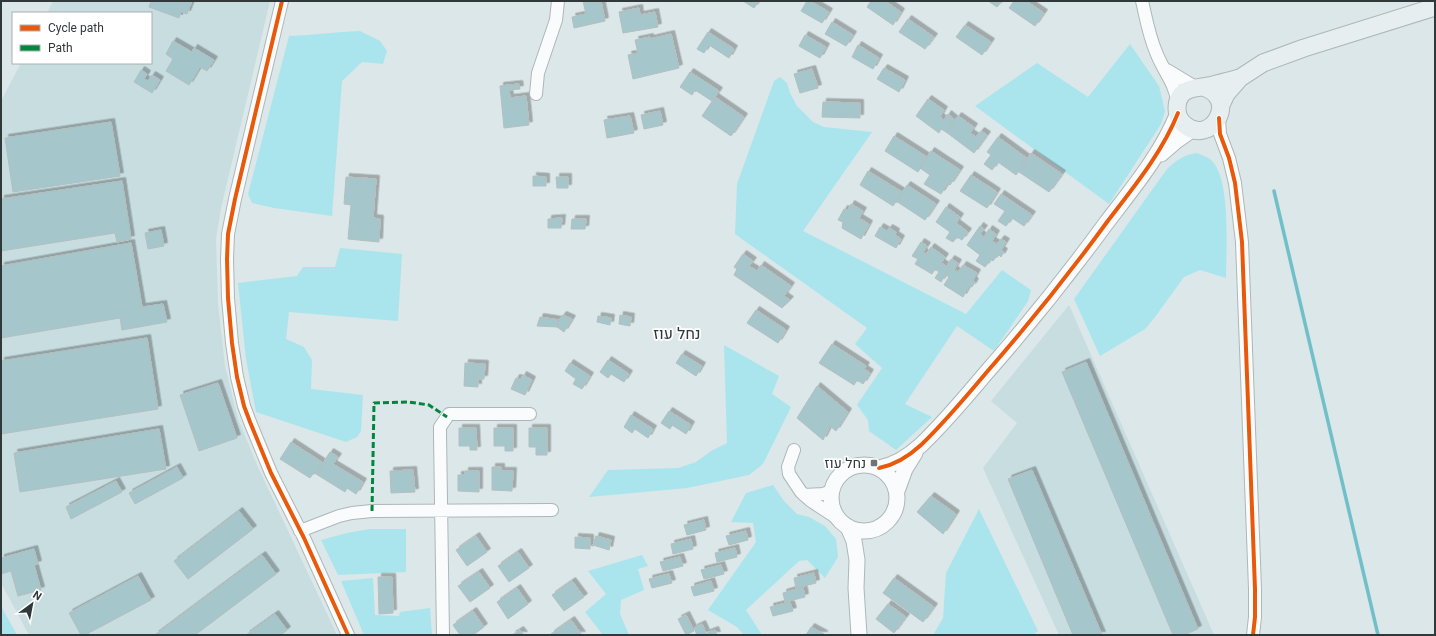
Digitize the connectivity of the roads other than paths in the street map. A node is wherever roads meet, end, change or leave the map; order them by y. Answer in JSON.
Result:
{"nodes":[{"id":1,"x":282,"y":1,"type":"edge"},
{"id":2,"x":558,"y":1,"type":"edge"},
{"id":3,"x":1142,"y":1,"type":"edge"},
{"id":4,"x":1435,"y":7,"type":"edge"},
{"id":5,"x":1166,"y":70,"type":"junction"},
{"id":6,"x":1240,"y":78,"type":"junction"},
{"id":7,"x":1199,"y":87,"type":"junction"},
{"id":8,"x":536,"y":94,"type":"dead end"},
{"id":9,"x":1178,"y":108,"type":"junction"},
{"id":10,"x":1220,"y":112,"type":"junction"},
{"id":11,"x":1198,"y":130,"type":"junction"},
{"id":12,"x":1229,"y":158,"type":"junction"},
{"id":13,"x":1151,"y":163,"type":"junction"},
{"id":14,"x":530,"y":414,"type":"dead end"},
{"id":15,"x":920,"y":445,"type":"junction"},
{"id":16,"x":794,"y":450,"type":"dead end"},
{"id":17,"x":879,"y":468,"type":"junction"},
{"id":18,"x":832,"y":490,"type":"junction"},
{"id":19,"x":897,"y":491,"type":"junction"},
{"id":20,"x":804,"y":495,"type":"junction"},
{"id":21,"x":440,"y":510,"type":"junction"},
{"id":22,"x":552,"y":510,"type":"dead end"},
{"id":23,"x":844,"y":524,"type":"junction"},
{"id":24,"x":875,"y":530,"type":"junction"},
{"id":25,"x":300,"y":531,"type":"junction"},
{"id":26,"x":857,"y":560,"type":"junction"},
{"id":27,"x":348,"y":635,"type":"edge"},
{"id":28,"x":443,"y":635,"type":"edge"},
{"id":29,"x":859,"y":635,"type":"edge"},
{"id":30,"x":1253,"y":635,"type":"edge"}],
"edges":[{"from":1,"to":25,"type":"street"},
{"from":2,"to":8,"type":"street"},
{"from":3,"to":5,"type":"street"},
{"from":4,"to":6,"type":"main road"},
{"from":5,"to":7,"type":"street"},
{"from":5,"to":9,"type":"street"},
{"from":6,"to":7,"type":"main road"},
{"from":6,"to":10,"type":"main road"},
{"from":7,"to":9,"type":"main road"},
{"from":7,"to":10,"type":"main road"},
{"from":9,"to":11,"type":"main road"},
{"from":9,"to":13,"type":"street"},
{"from":10,"to":11,"type":"main road"},
{"from":10,"to":12,"type":"street"},
{"from":11,"to":12,"type":"street"},
{"from":11,"to":13,"type":"street"},
{"from":12,"to":30,"type":"street"},
{"from":13,"to":15,"type":"street"},
{"from":14,"to":21,"type":"street"},
{"from":15,"to":17,"type":"street"},
{"from":15,"to":19,"type":"street"},
{"from":16,"to":20,"type":"street"},
{"from":17,"to":18,"type":"street"},
{"from":17,"to":19,"type":"street"},
{"from":18,"to":20,"type":"street"},
{"from":18,"to":23,"type":"street"},
{"from":19,"to":24,"type":"street"},
{"from":20,"to":23,"type":"street"},
{"from":21,"to":22,"type":"street"},
{"from":21,"to":25,"type":"street"},
{"from":21,"to":28,"type":"street"},
{"from":23,"to":24,"type":"street"},
{"from":23,"to":26,"type":"street"},
{"from":24,"to":26,"type":"street"},
{"from":25,"to":27,"type":"street"},
{"from":26,"to":29,"type":"street"}]}
